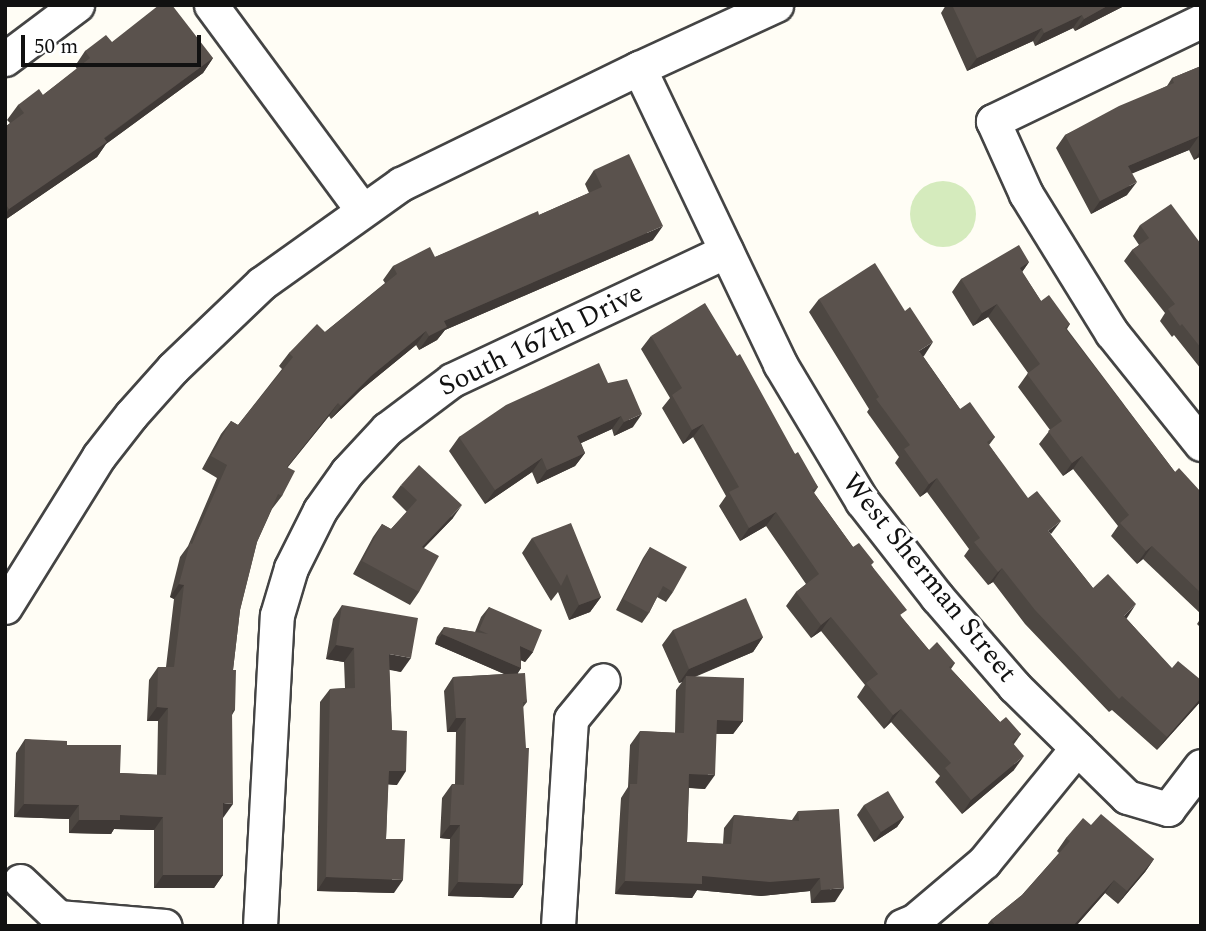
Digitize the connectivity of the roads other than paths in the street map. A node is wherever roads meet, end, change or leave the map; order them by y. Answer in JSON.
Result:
{"nodes":[{"id":1,"x":77,"y":5,"type":"edge"},
{"id":2,"x":211,"y":5,"type":"edge"},
{"id":3,"x":776,"y":5,"type":"edge"},
{"id":4,"x":1201,"y":21,"type":"edge"},
{"id":5,"x":5,"y":59,"type":"edge"},
{"id":6,"x":639,"y":68,"type":"junction"},
{"id":7,"x":362,"y":210,"type":"junction"},
{"id":8,"x":726,"y":251,"type":"junction"},
{"id":9,"x":1201,"y":444,"type":"edge"},
{"id":10,"x":5,"y":607,"type":"edge"},
{"id":11,"x":603,"y":680,"type":"dead end"},
{"id":12,"x":1077,"y":748,"type":"junction"},
{"id":13,"x":1201,"y":766,"type":"edge"},
{"id":14,"x":20,"y":881,"type":"dead end"},
{"id":15,"x":165,"y":926,"type":"edge"},
{"id":16,"x":260,"y":926,"type":"edge"},
{"id":17,"x":558,"y":926,"type":"edge"},
{"id":18,"x":902,"y":926,"type":"edge"}],
"edges":[{"from":1,"to":5,"type":"street"},
{"from":2,"to":7,"type":"street"},
{"from":3,"to":6,"type":"street"},
{"from":4,"to":9,"type":"street"},
{"from":6,"to":7,"type":"street"},
{"from":6,"to":8,"type":"street","name":"West Sherman Street"},
{"from":7,"to":10,"type":"street"},
{"from":8,"to":12,"type":"street","name":"West Sherman Street"},
{"from":8,"to":16,"type":"street","name":"South 167th Drive"},
{"from":11,"to":17,"type":"street"},
{"from":12,"to":13,"type":"street","name":"West Sherman Street"},
{"from":12,"to":18,"type":"street"},
{"from":14,"to":15,"type":"street"}]}
